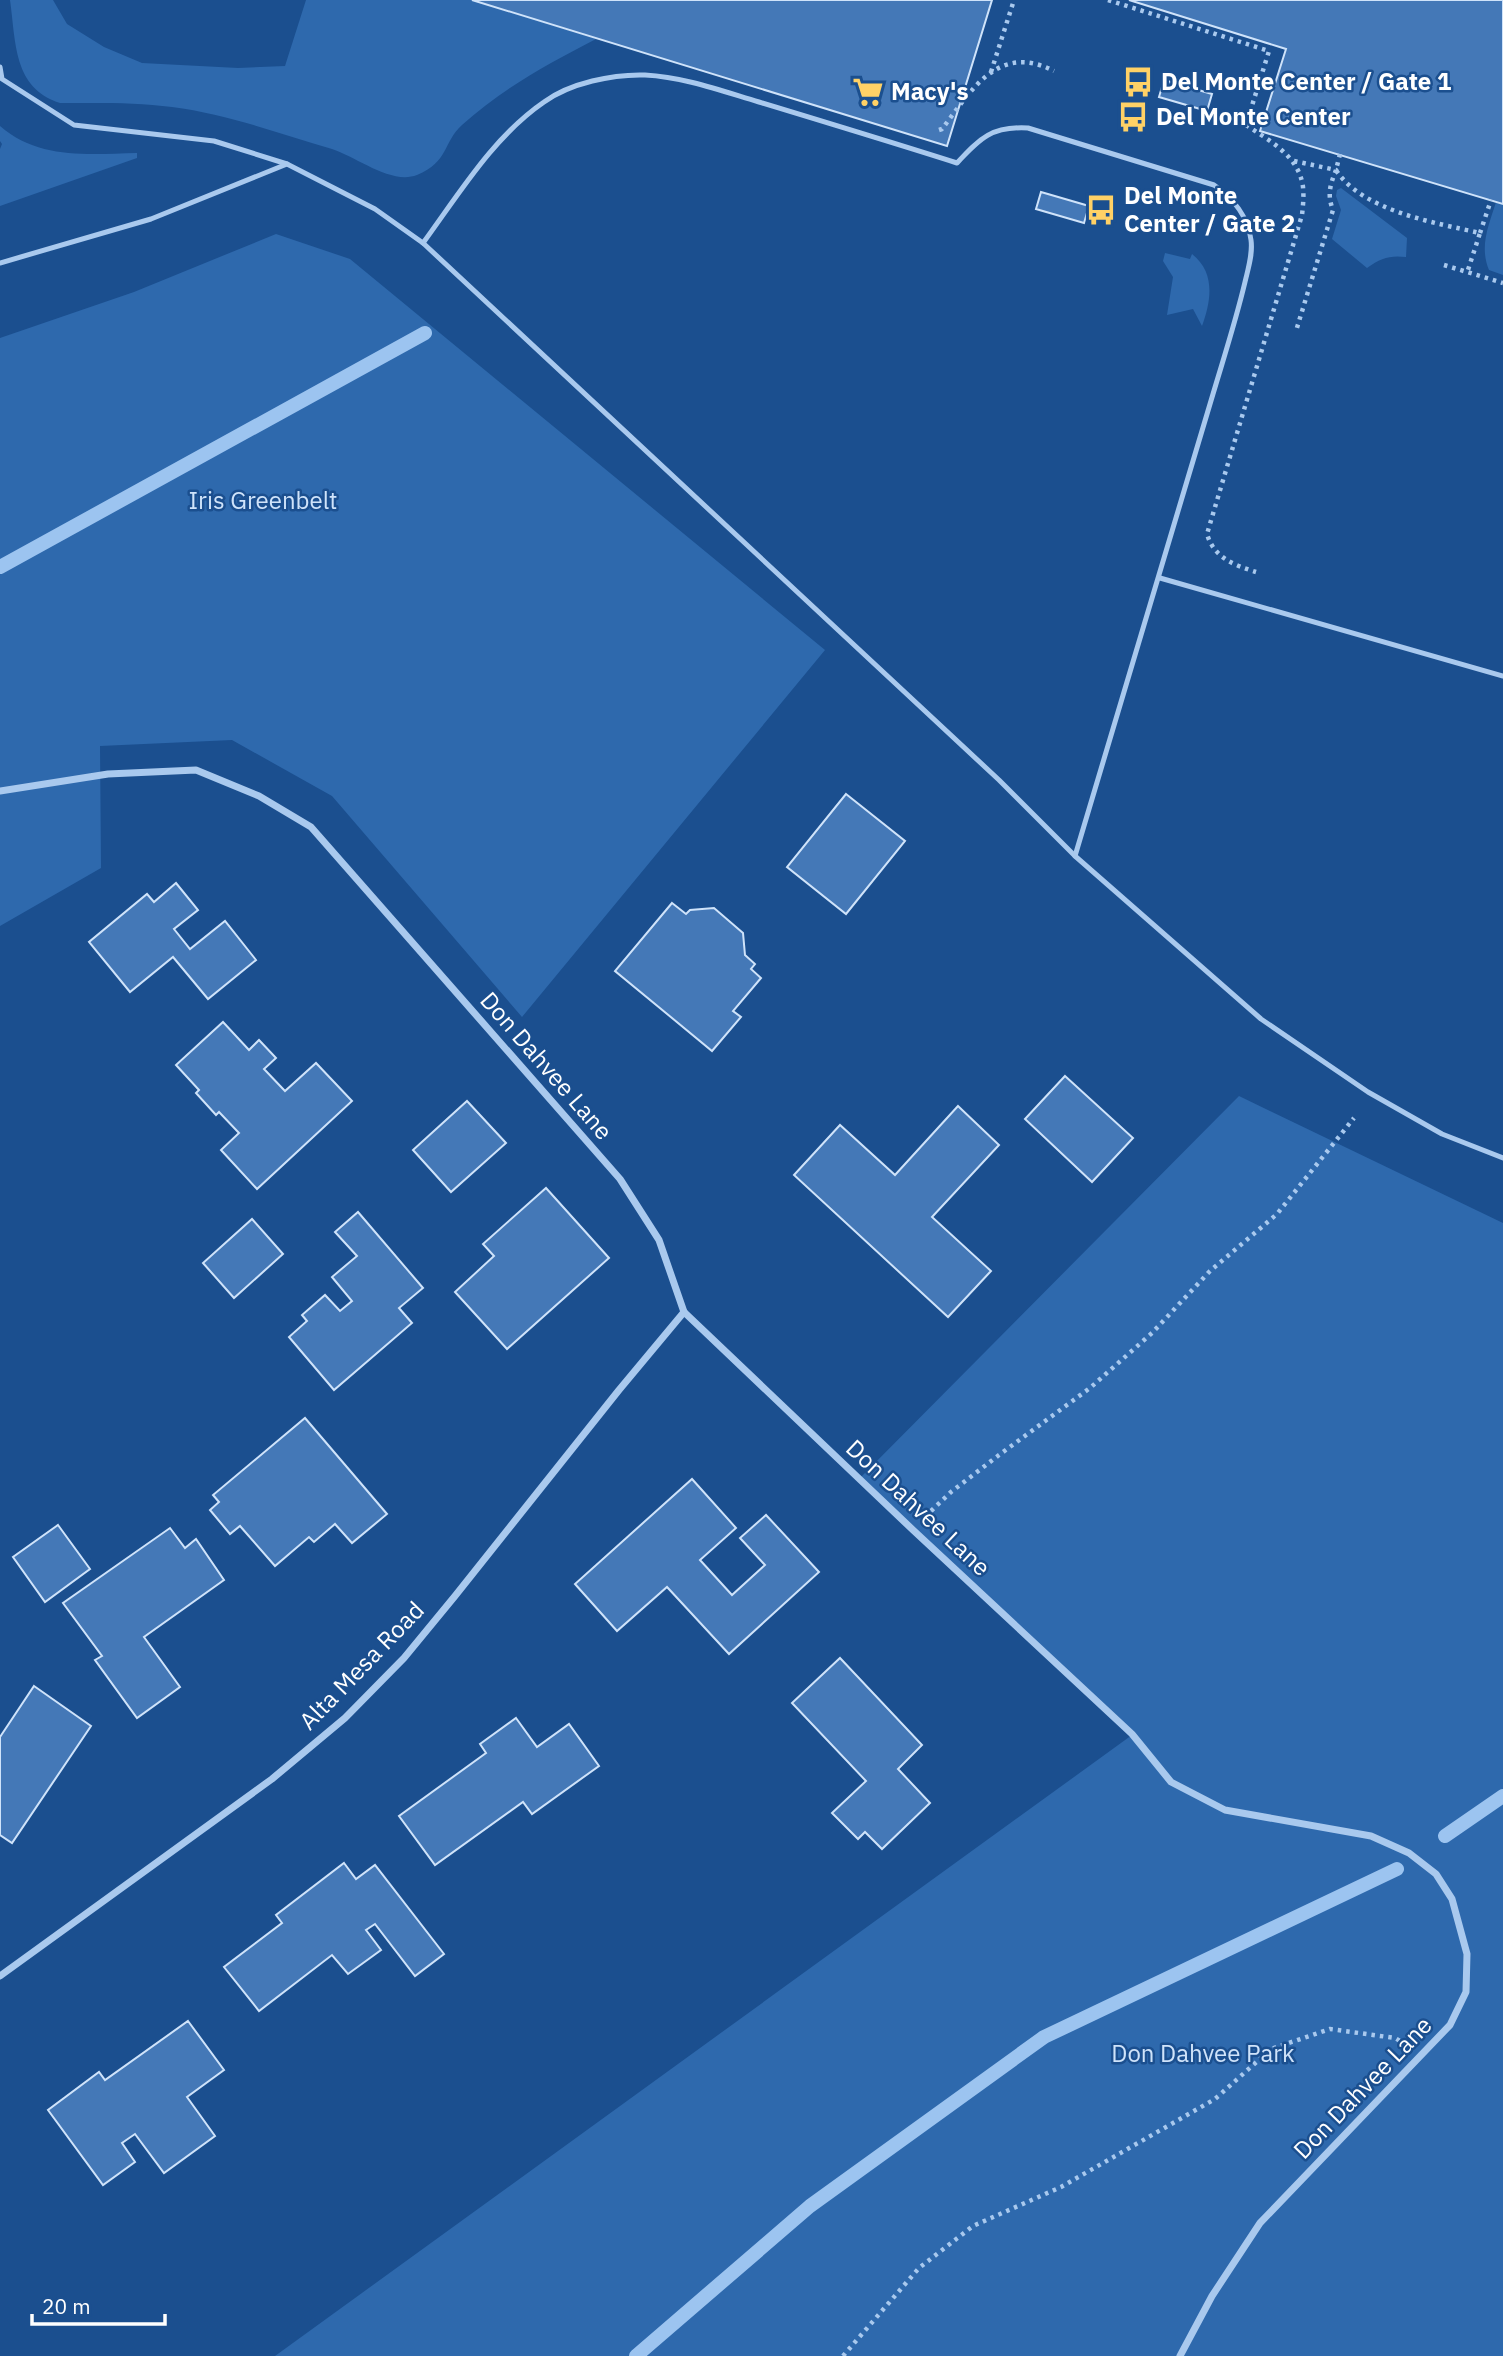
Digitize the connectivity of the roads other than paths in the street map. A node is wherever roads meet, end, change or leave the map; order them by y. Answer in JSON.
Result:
{"nodes":[{"id":1,"x":0,"y":67,"type":"edge"},
{"id":2,"x":287,"y":164,"type":"junction"},
{"id":3,"x":423,"y":243,"type":"junction"},
{"id":4,"x":0,"y":263,"type":"edge"},
{"id":5,"x":1160,"y":578,"type":"junction"},
{"id":6,"x":1503,"y":676,"type":"edge"},
{"id":7,"x":0,"y":791,"type":"edge"},
{"id":8,"x":1075,"y":856,"type":"junction"},
{"id":9,"x":1503,"y":1158,"type":"edge"},
{"id":10,"x":684,"y":1312,"type":"junction"},
{"id":11,"x":0,"y":1976,"type":"edge"},
{"id":12,"x":1180,"y":2356,"type":"edge"}],
"edges":[{"from":1,"to":2,"type":"lane"},
{"from":2,"to":3,"type":"lane"},
{"from":2,"to":4,"type":"lane"},
{"from":3,"to":5,"type":"lane"},
{"from":3,"to":8,"type":"lane"},
{"from":5,"to":6,"type":"lane"},
{"from":5,"to":8,"type":"lane"},
{"from":7,"to":10,"type":"street","name":"Don Dahvee Lane"},
{"from":8,"to":9,"type":"lane"},
{"from":10,"to":11,"type":"street","name":"Alta Mesa Road"},
{"from":10,"to":12,"type":"street","name":"Don Dahvee Lane"}]}
